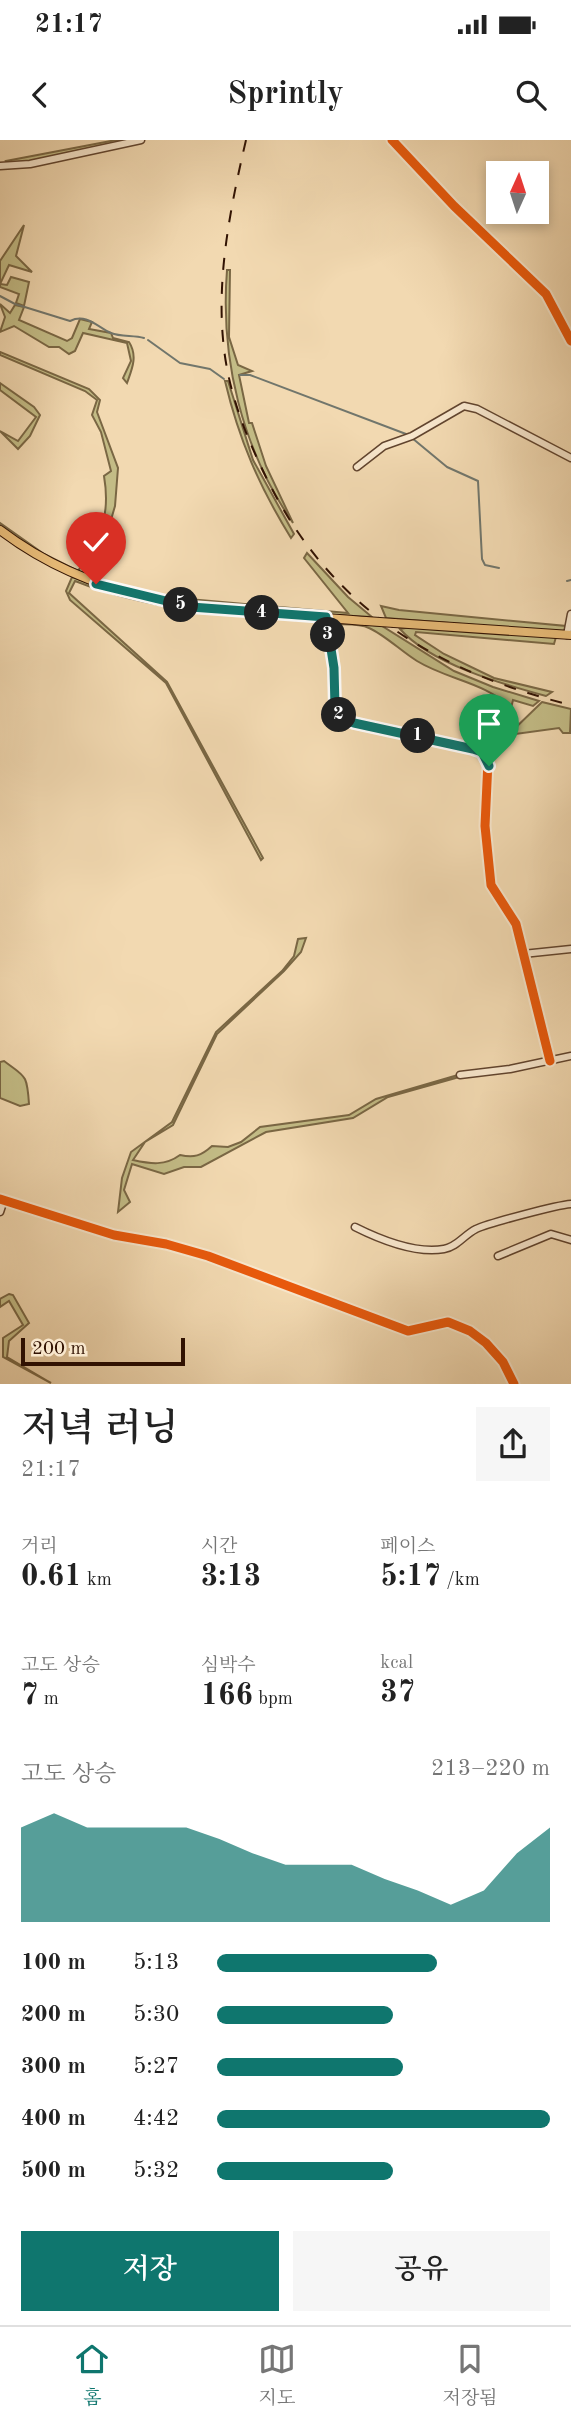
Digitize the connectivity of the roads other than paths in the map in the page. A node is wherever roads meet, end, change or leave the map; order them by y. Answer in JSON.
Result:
{"nodes":[{"id":1,"x":141,"y":140,"type":"edge"},
{"id":2,"x":392,"y":140,"type":"edge"},
{"id":3,"x":0,"y":166,"type":"edge"},
{"id":4,"x":571,"y":341,"type":"edge"},
{"id":5,"x":571,"y":458,"type":"edge"},
{"id":6,"x":357,"y":467,"type":"dead end"},
{"id":7,"x":0,"y":530,"type":"edge"},
{"id":8,"x":571,"y":614,"type":"edge"},
{"id":9,"x":326,"y":617,"type":"junction"},
{"id":10,"x":569,"y":635,"type":"edge"},
{"id":11,"x":571,"y":950,"type":"edge"},
{"id":12,"x":523,"y":954,"type":"junction"},
{"id":13,"x":571,"y":1056,"type":"edge"},
{"id":14,"x":550,"y":1061,"type":"junction"},
{"id":15,"x":460,"y":1075,"type":"dead end"},
{"id":16,"x":2,"y":1200,"type":"edge"},
{"id":17,"x":571,"y":1204,"type":"edge"},
{"id":18,"x":0,"y":1212,"type":"edge"},
{"id":19,"x":355,"y":1227,"type":"dead end"},
{"id":20,"x":571,"y":1240,"type":"edge"},
{"id":21,"x":498,"y":1256,"type":"dead end"},
{"id":22,"x":514,"y":1384,"type":"edge"}],
"edges":[{"from":1,"to":3,"type":"street"},
{"from":2,"to":4,"type":"street"},
{"from":5,"to":6,"type":"street"},
{"from":7,"to":9,"type":"main road"},
{"from":8,"to":10,"type":"street"},
{"from":9,"to":10,"type":"main road","bridge":true},
{"from":9,"to":12,"type":"street"},
{"from":11,"to":12,"type":"street"},
{"from":12,"to":14,"type":"street"},
{"from":13,"to":14,"type":"street"},
{"from":14,"to":15,"type":"street"},
{"from":16,"to":18,"type":"street"},
{"from":16,"to":22,"type":"street"},
{"from":17,"to":19,"type":"street"},
{"from":20,"to":21,"type":"street"}]}
